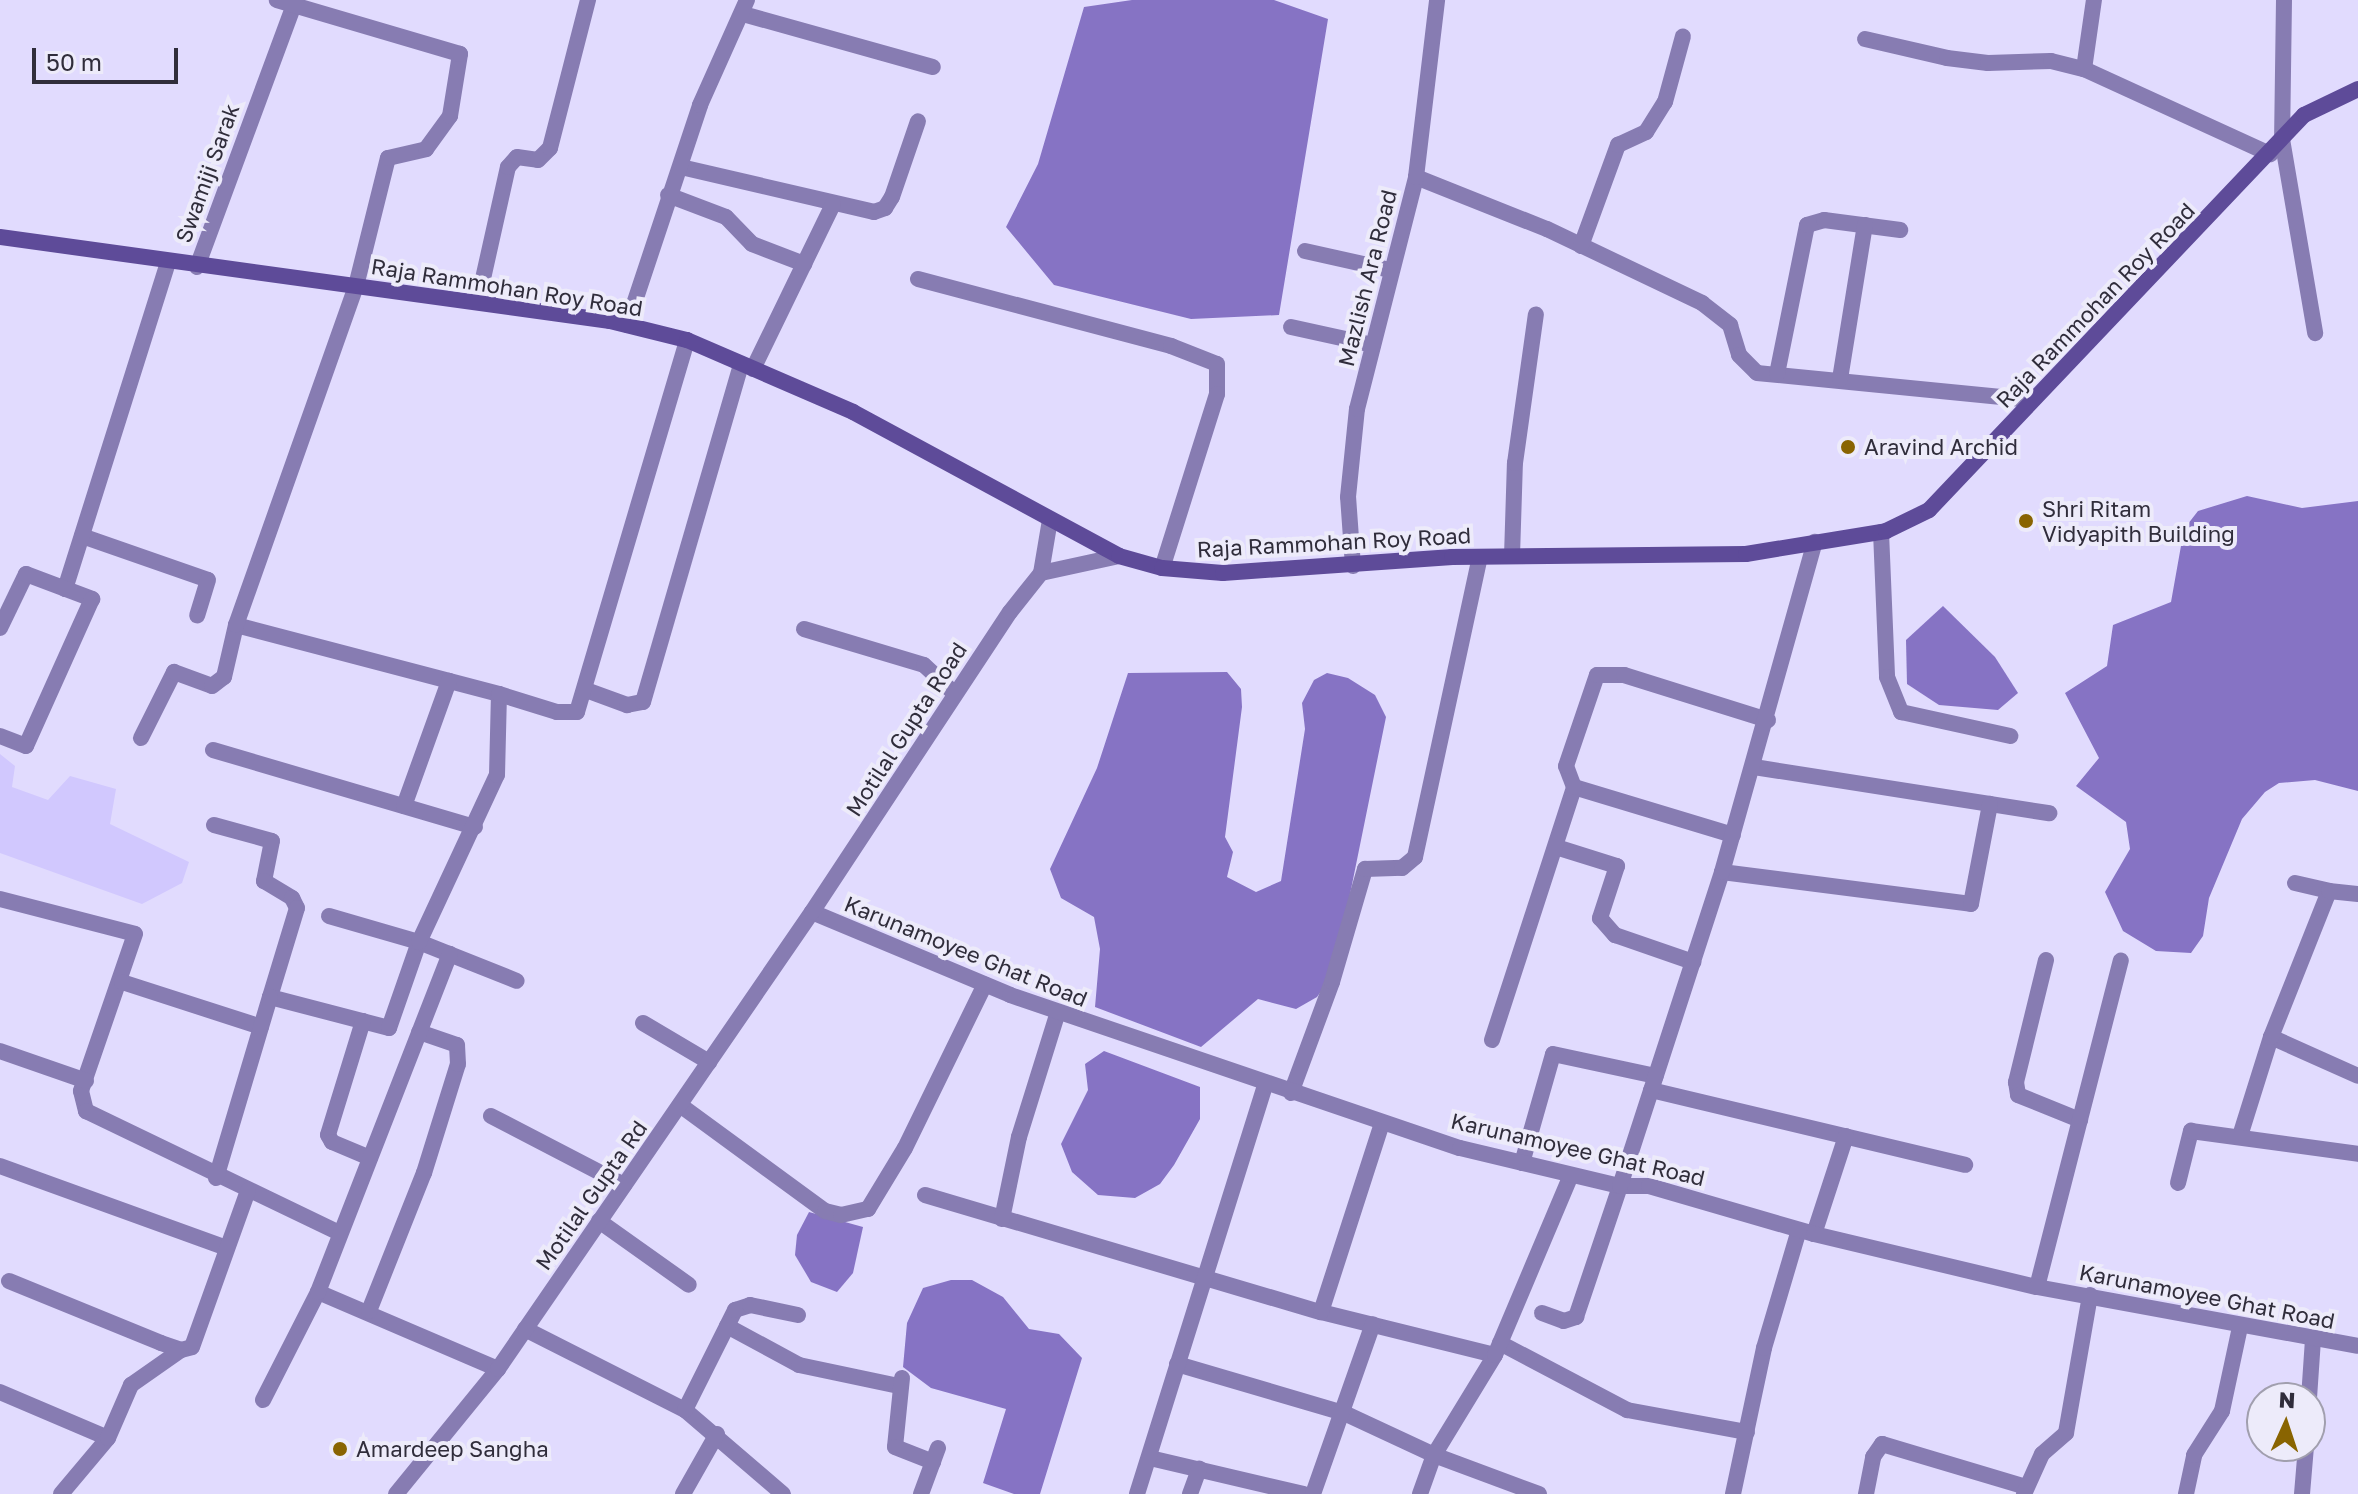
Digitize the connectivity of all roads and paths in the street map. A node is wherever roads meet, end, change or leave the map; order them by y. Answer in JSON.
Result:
{"nodes":[{"id":1,"x":277,"y":0,"type":"edge"},
{"id":2,"x":588,"y":0,"type":"edge"},
{"id":3,"x":1437,"y":0,"type":"edge"},
{"id":4,"x":2094,"y":0,"type":"edge"},
{"id":5,"x":2284,"y":0,"type":"edge"},
{"id":6,"x":296,"y":2,"type":"edge"},
{"id":7,"x":745,"y":7,"type":"edge"},
{"id":8,"x":1683,"y":36,"type":"dead end"},
{"id":9,"x":1865,"y":39,"type":"dead end"},
{"id":10,"x":933,"y":67,"type":"dead end"},
{"id":11,"x":2084,"y":69,"type":"junction"},
{"id":12,"x":2358,"y":89,"type":"edge"},
{"id":13,"x":918,"y":121,"type":"dead end"},
{"id":14,"x":2282,"y":139,"type":"junction"},
{"id":15,"x":2270,"y":154,"type":"junction"},
{"id":16,"x":681,"y":167,"type":"junction"},
{"id":17,"x":1416,"y":177,"type":"junction"},
{"id":18,"x":668,"y":195,"type":"junction"},
{"id":19,"x":833,"y":204,"type":"junction"},
{"id":20,"x":1865,"y":225,"type":"junction"},
{"id":21,"x":1900,"y":230,"type":"dead end"},
{"id":22,"x":0,"y":237,"type":"edge"},
{"id":23,"x":1581,"y":246,"type":"junction"},
{"id":24,"x":1305,"y":251,"type":"dead end"},
{"id":25,"x":168,"y":263,"type":"junction"},
{"id":26,"x":804,"y":264,"type":"junction"},
{"id":27,"x":197,"y":267,"type":"junction"},
{"id":28,"x":1390,"y":270,"type":"junction"},
{"id":29,"x":918,"y":279,"type":"dead end"},
{"id":30,"x":356,"y":286,"type":"junction"},
{"id":31,"x":478,"y":301,"type":"junction"},
{"id":32,"x":1536,"y":314,"type":"dead end"},
{"id":33,"x":627,"y":325,"type":"junction"},
{"id":34,"x":1291,"y":327,"type":"dead end"},
{"id":35,"x":2315,"y":333,"type":"dead end"},
{"id":36,"x":687,"y":340,"type":"junction"},
{"id":37,"x":1373,"y":345,"type":"junction"},
{"id":38,"x":747,"y":366,"type":"junction"},
{"id":39,"x":1777,"y":374,"type":"junction"},
{"id":40,"x":1840,"y":379,"type":"junction"},
{"id":41,"x":2032,"y":400,"type":"junction"},
{"id":42,"x":1050,"y":520,"type":"junction"},
{"id":43,"x":1881,"y":532,"type":"junction"},
{"id":44,"x":82,"y":536,"type":"junction"},
{"id":45,"x":1815,"y":542,"type":"junction"},
{"id":46,"x":1119,"y":556,"type":"junction"},
{"id":47,"x":1512,"y":556,"type":"junction"},
{"id":48,"x":1480,"y":557,"type":"junction"},
{"id":49,"x":1353,"y":566,"type":"junction"},
{"id":50,"x":1162,"y":568,"type":"junction"},
{"id":51,"x":1041,"y":573,"type":"junction"},
{"id":52,"x":65,"y":589,"type":"junction"},
{"id":53,"x":197,"y":615,"type":"dead end"},
{"id":54,"x":236,"y":625,"type":"junction"},
{"id":55,"x":0,"y":628,"type":"edge"},
{"id":56,"x":804,"y":629,"type":"dead end"},
{"id":57,"x":449,"y":681,"type":"junction"},
{"id":58,"x":586,"y":690,"type":"junction"},
{"id":59,"x":499,"y":694,"type":"junction"},
{"id":60,"x":955,"y":694,"type":"junction"},
{"id":61,"x":1768,"y":720,"type":"junction"},
{"id":62,"x":0,"y":736,"type":"edge"},
{"id":63,"x":2010,"y":736,"type":"dead end"},
{"id":64,"x":141,"y":738,"type":"dead end"},
{"id":65,"x":213,"y":750,"type":"dead end"},
{"id":66,"x":1754,"y":767,"type":"junction"},
{"id":67,"x":1574,"y":787,"type":"junction"},
{"id":68,"x":1990,"y":804,"type":"junction"},
{"id":69,"x":404,"y":806,"type":"junction"},
{"id":70,"x":2049,"y":813,"type":"dead end"},
{"id":71,"x":214,"y":825,"type":"dead end"},
{"id":72,"x":475,"y":827,"type":"junction"},
{"id":73,"x":1733,"y":835,"type":"junction"},
{"id":74,"x":1556,"y":847,"type":"junction"},
{"id":75,"x":1722,"y":872,"type":"junction"},
{"id":76,"x":2295,"y":883,"type":"dead end"},
{"id":77,"x":2329,"y":891,"type":"junction"},
{"id":78,"x":2358,"y":894,"type":"edge"},
{"id":79,"x":0,"y":899,"type":"edge"},
{"id":80,"x":812,"y":912,"type":"junction"},
{"id":81,"x":329,"y":916,"type":"dead end"},
{"id":82,"x":419,"y":942,"type":"junction"},
{"id":83,"x":450,"y":954,"type":"junction"},
{"id":84,"x":2046,"y":960,"type":"dead end"},
{"id":85,"x":2121,"y":961,"type":"dead end"},
{"id":86,"x":1693,"y":962,"type":"junction"},
{"id":87,"x":517,"y":981,"type":"dead end"},
{"id":88,"x":122,"y":982,"type":"junction"},
{"id":89,"x":985,"y":984,"type":"junction"},
{"id":90,"x":270,"y":997,"type":"junction"},
{"id":91,"x":1058,"y":1012,"type":"junction"},
{"id":92,"x":363,"y":1021,"type":"junction"},
{"id":93,"x":643,"y":1023,"type":"dead end"},
{"id":94,"x":261,"y":1027,"type":"junction"},
{"id":95,"x":419,"y":1032,"type":"junction"},
{"id":96,"x":2271,"y":1037,"type":"junction"},
{"id":97,"x":1492,"y":1040,"type":"dead end"},
{"id":98,"x":0,"y":1051,"type":"edge"},
{"id":99,"x":709,"y":1062,"type":"junction"},
{"id":100,"x":2358,"y":1076,"type":"edge"},
{"id":101,"x":86,"y":1081,"type":"junction"},
{"id":102,"x":1266,"y":1083,"type":"junction"},
{"id":103,"x":1653,"y":1083,"type":"junction"},
{"id":104,"x":1291,"y":1093,"type":"junction"},
{"id":105,"x":680,"y":1105,"type":"junction"},
{"id":106,"x":491,"y":1116,"type":"dead end"},
{"id":107,"x":2080,"y":1120,"type":"junction"},
{"id":108,"x":1382,"y":1123,"type":"junction"},
{"id":109,"x":1846,"y":1136,"type":"junction"},
{"id":110,"x":2240,"y":1136,"type":"junction"},
{"id":111,"x":2358,"y":1154,"type":"edge"},
{"id":112,"x":370,"y":1158,"type":"junction"},
{"id":113,"x":1522,"y":1163,"type":"junction"},
{"id":114,"x":1965,"y":1165,"type":"dead end"},
{"id":115,"x":0,"y":1166,"type":"edge"},
{"id":116,"x":1571,"y":1175,"type":"junction"},
{"id":117,"x":216,"y":1178,"type":"junction"},
{"id":118,"x":2178,"y":1183,"type":"dead end"},
{"id":119,"x":624,"y":1185,"type":"junction"},
{"id":120,"x":1620,"y":1186,"type":"junction"},
{"id":121,"x":248,"y":1191,"type":"junction"},
{"id":122,"x":925,"y":1195,"type":"dead end"},
{"id":123,"x":1002,"y":1219,"type":"junction"},
{"id":124,"x":599,"y":1221,"type":"junction"},
{"id":125,"x":1806,"y":1232,"type":"junction"},
{"id":126,"x":339,"y":1233,"type":"junction"},
{"id":127,"x":227,"y":1248,"type":"junction"},
{"id":128,"x":1202,"y":1275,"type":"junction"},
{"id":129,"x":9,"y":1281,"type":"dead end"},
{"id":130,"x":689,"y":1285,"type":"dead end"},
{"id":131,"x":2037,"y":1287,"type":"junction"},
{"id":132,"x":318,"y":1292,"type":"junction"},
{"id":133,"x":2090,"y":1295,"type":"junction"},
{"id":134,"x":369,"y":1311,"type":"junction"},
{"id":135,"x":1321,"y":1312,"type":"junction"},
{"id":136,"x":1542,"y":1313,"type":"dead end"},
{"id":137,"x":798,"y":1315,"type":"dead end"},
{"id":138,"x":1373,"y":1324,"type":"junction"},
{"id":139,"x":727,"y":1326,"type":"junction"},
{"id":140,"x":2240,"y":1327,"type":"junction"},
{"id":141,"x":525,"y":1329,"type":"junction"},
{"id":142,"x":2313,"y":1339,"type":"junction"},
{"id":143,"x":2358,"y":1346,"type":"edge"},
{"id":144,"x":1498,"y":1349,"type":"junction"},
{"id":145,"x":181,"y":1350,"type":"junction"},
{"id":146,"x":1177,"y":1364,"type":"junction"},
{"id":147,"x":498,"y":1369,"type":"junction"},
{"id":148,"x":2310,"y":1382,"type":"edge"},
{"id":149,"x":0,"y":1392,"type":"edge"},
{"id":150,"x":263,"y":1400,"type":"dead end"},
{"id":151,"x":685,"y":1410,"type":"junction"},
{"id":152,"x":1344,"y":1413,"type":"junction"},
{"id":153,"x":1747,"y":1432,"type":"junction"},
{"id":154,"x":717,"y":1434,"type":"junction"},
{"id":155,"x":108,"y":1438,"type":"junction"},
{"id":156,"x":1434,"y":1455,"type":"junction"},
{"id":157,"x":1150,"y":1458,"type":"junction"},
{"id":158,"x":2305,"y":1462,"type":"edge"},
{"id":159,"x":1199,"y":1469,"type":"junction"},
{"id":160,"x":776,"y":1491,"type":"edge"},
{"id":161,"x":2025,"y":1491,"type":"edge"},
{"id":162,"x":61,"y":1494,"type":"edge"},
{"id":163,"x":396,"y":1494,"type":"edge"},
{"id":164,"x":683,"y":1494,"type":"edge"},
{"id":165,"x":921,"y":1494,"type":"edge"},
{"id":166,"x":1137,"y":1494,"type":"edge"},
{"id":167,"x":1190,"y":1494,"type":"edge"},
{"id":168,"x":1304,"y":1494,"type":"edge"},
{"id":169,"x":1313,"y":1494,"type":"edge"},
{"id":170,"x":1420,"y":1494,"type":"edge"},
{"id":171,"x":1539,"y":1494,"type":"edge"},
{"id":172,"x":1733,"y":1494,"type":"edge"},
{"id":173,"x":1866,"y":1494,"type":"edge"},
{"id":174,"x":2186,"y":1494,"type":"edge"},
{"id":175,"x":2302,"y":1494,"type":"edge"}],
"edges":[{"from":1,"to":6,"type":"street"},
{"from":2,"to":31,"type":"street"},
{"from":3,"to":17,"type":"street","name":"Mazlish Ara Road"},
{"from":4,"to":11,"type":"street"},
{"from":5,"to":14,"type":"street"},
{"from":6,"to":27,"type":"street","name":"Swamiji Sarak"},
{"from":6,"to":30,"type":"street"},
{"from":7,"to":10,"type":"street"},
{"from":7,"to":16,"type":"street"},
{"from":8,"to":23,"type":"street"},
{"from":9,"to":11,"type":"street"},
{"from":11,"to":15,"type":"street"},
{"from":12,"to":14,"type":"main road","name":"Raja Rammohan Roy Road"},
{"from":13,"to":19,"type":"street"},
{"from":14,"to":15,"type":"main road","name":"Raja Rammohan Roy Road"},
{"from":14,"to":35,"type":"street"},
{"from":15,"to":41,"type":"main road","name":"Raja Rammohan Roy Road"},
{"from":16,"to":18,"type":"street"},
{"from":16,"to":19,"type":"street"},
{"from":17,"to":23,"type":"street"},
{"from":17,"to":28,"type":"street","name":"Mazlish Ara Road"},
{"from":18,"to":26,"type":"street"},
{"from":18,"to":33,"type":"street"},
{"from":19,"to":26,"type":"street"},
{"from":20,"to":21,"type":"street"},
{"from":20,"to":39,"type":"street"},
{"from":20,"to":40,"type":"street"},
{"from":22,"to":25,"type":"main road","name":"Raja Rammohan Roy Road"},
{"from":23,"to":39,"type":"street"},
{"from":24,"to":28,"type":"street"},
{"from":25,"to":27,"type":"main road","name":"Raja Rammohan Roy Road"},
{"from":25,"to":44,"type":"street"},
{"from":26,"to":38,"type":"street"},
{"from":27,"to":30,"type":"main road","name":"Raja Rammohan Roy Road"},
{"from":28,"to":37,"type":"street","name":"Mazlish Ara Road"},
{"from":29,"to":50,"type":"street"},
{"from":30,"to":31,"type":"main road","name":"Raja Rammohan Roy Road"},
{"from":30,"to":54,"type":"street"},
{"from":31,"to":33,"type":"main road","name":"Raja Rammohan Roy Road"},
{"from":32,"to":47,"type":"street"},
{"from":33,"to":36,"type":"main road","name":"Raja Rammohan Roy Road"},
{"from":34,"to":37,"type":"street"},
{"from":36,"to":38,"type":"main road","name":"Raja Rammohan Roy Road"},
{"from":36,"to":58,"type":"street"},
{"from":37,"to":49,"type":"street","name":"Mazlish Ara Road"},
{"from":38,"to":42,"type":"main road","name":"Raja Rammohan Roy Road"},
{"from":38,"to":58,"type":"street"},
{"from":39,"to":40,"type":"street"},
{"from":40,"to":41,"type":"street"},
{"from":41,"to":43,"type":"main road","name":"Raja Rammohan Roy Road"},
{"from":42,"to":46,"type":"main road","name":"Raja Rammohan Roy Road"},
{"from":42,"to":51,"type":"street","name":"Motilal Gupta Road"},
{"from":43,"to":45,"type":"main road","name":"Raja Rammohan Roy Road"},
{"from":43,"to":63,"type":"street"},
{"from":44,"to":52,"type":"street"},
{"from":44,"to":53,"type":"street"},
{"from":45,"to":47,"type":"main road","name":"Raja Rammohan Roy Road"},
{"from":45,"to":61,"type":"street"},
{"from":46,"to":50,"type":"main road","name":"Raja Rammohan Roy Road"},
{"from":46,"to":51,"type":"street"},
{"from":47,"to":48,"type":"main road","name":"Raja Rammohan Roy Road"},
{"from":48,"to":49,"type":"main road","name":"Raja Rammohan Roy Road"},
{"from":48,"to":104,"type":"street"},
{"from":49,"to":50,"type":"main road","name":"Raja Rammohan Roy Road"},
{"from":51,"to":60,"type":"street","name":"Motilal Gupta Road"},
{"from":52,"to":55,"type":"street"},
{"from":52,"to":62,"type":"street"},
{"from":54,"to":57,"type":"street"},
{"from":54,"to":64,"type":"street"},
{"from":56,"to":60,"type":"street"},
{"from":57,"to":59,"type":"street"},
{"from":57,"to":69,"type":"street"},
{"from":58,"to":59,"type":"street"},
{"from":59,"to":72,"type":"street"},
{"from":60,"to":80,"type":"street","name":"Motilal Gupta Road"},
{"from":61,"to":66,"type":"street"},
{"from":61,"to":67,"type":"street"},
{"from":65,"to":69,"type":"street"},
{"from":66,"to":68,"type":"street"},
{"from":66,"to":73,"type":"street"},
{"from":67,"to":73,"type":"street"},
{"from":67,"to":74,"type":"street"},
{"from":68,"to":70,"type":"street"},
{"from":68,"to":75,"type":"street"},
{"from":69,"to":72,"type":"street"},
{"from":71,"to":90,"type":"street"},
{"from":72,"to":82,"type":"street"},
{"from":73,"to":75,"type":"street"},
{"from":74,"to":86,"type":"street"},
{"from":74,"to":97,"type":"street"},
{"from":75,"to":86,"type":"street"},
{"from":76,"to":77,"type":"street"},
{"from":77,"to":78,"type":"street"},
{"from":77,"to":96,"type":"street"},
{"from":79,"to":88,"type":"street"},
{"from":80,"to":89,"type":"street","name":"Karunamoyee Ghat Road"},
{"from":80,"to":99,"type":"street","name":"Motilal Gupta Rd"},
{"from":81,"to":82,"type":"street"},
{"from":82,"to":83,"type":"street"},
{"from":82,"to":92,"type":"street"},
{"from":83,"to":87,"type":"street"},
{"from":83,"to":95,"type":"street"},
{"from":84,"to":107,"type":"street"},
{"from":85,"to":107,"type":"street"},
{"from":86,"to":103,"type":"street"},
{"from":88,"to":94,"type":"street"},
{"from":88,"to":101,"type":"street"},
{"from":89,"to":91,"type":"street","name":"Karunamoyee Ghat Road"},
{"from":89,"to":105,"type":"street"},
{"from":90,"to":92,"type":"street"},
{"from":90,"to":94,"type":"street"},
{"from":91,"to":102,"type":"street","name":"Karunamoyee Ghat Road"},
{"from":91,"to":123,"type":"street"},
{"from":92,"to":112,"type":"street"},
{"from":93,"to":99,"type":"street"},
{"from":94,"to":117,"type":"street"},
{"from":95,"to":112,"type":"street"},
{"from":95,"to":134,"type":"street"},
{"from":96,"to":100,"type":"street"},
{"from":96,"to":110,"type":"street"},
{"from":98,"to":101,"type":"street"},
{"from":99,"to":105,"type":"street","name":"Motilal Gupta Rd"},
{"from":101,"to":117,"type":"street"},
{"from":102,"to":104,"type":"street","name":"Karunamoyee Ghat Road"},
{"from":102,"to":128,"type":"street"},
{"from":103,"to":109,"type":"street"},
{"from":103,"to":113,"type":"street"},
{"from":103,"to":120,"type":"street"},
{"from":104,"to":108,"type":"street","name":"Karunamoyee Ghat Road"},
{"from":105,"to":119,"type":"street","name":"Motilal Gupta Rd"},
{"from":106,"to":119,"type":"street"},
{"from":107,"to":131,"type":"street"},
{"from":108,"to":113,"type":"street","name":"Karunamoyee Ghat Road"},
{"from":108,"to":135,"type":"street"},
{"from":109,"to":114,"type":"street"},
{"from":109,"to":125,"type":"street"},
{"from":110,"to":111,"type":"street"},
{"from":110,"to":118,"type":"street"},
{"from":112,"to":126,"type":"street"},
{"from":113,"to":116,"type":"street","name":"Karunamoyee Ghat Road"},
{"from":115,"to":127,"type":"street"},
{"from":116,"to":120,"type":"street","name":"Karunamoyee Ghat Road"},
{"from":116,"to":144,"type":"street"},
{"from":117,"to":121,"type":"street"},
{"from":119,"to":124,"type":"street","name":"Motilal Gupta Rd"},
{"from":120,"to":125,"type":"street","name":"Karunamoyee Ghat Road"},
{"from":120,"to":136,"type":"street"},
{"from":121,"to":126,"type":"street"},
{"from":121,"to":127,"type":"street"},
{"from":122,"to":123,"type":"street"},
{"from":123,"to":128,"type":"street"},
{"from":124,"to":130,"type":"street"},
{"from":124,"to":141,"type":"street","name":"Motilal Gupta Rd"},
{"from":125,"to":131,"type":"street","name":"Karunamoyee Ghat Road"},
{"from":125,"to":153,"type":"street"},
{"from":126,"to":132,"type":"street"},
{"from":127,"to":145,"type":"street"},
{"from":128,"to":135,"type":"street"},
{"from":128,"to":146,"type":"street"},
{"from":129,"to":145,"type":"street"},
{"from":131,"to":133,"type":"street","name":"Karunamoyee Ghat Road"},
{"from":132,"to":134,"type":"street"},
{"from":132,"to":150,"type":"street"},
{"from":133,"to":140,"type":"street","name":"Karunamoyee Ghat Road"},
{"from":133,"to":161,"type":"street"},
{"from":134,"to":147,"type":"street"},
{"from":135,"to":138,"type":"street"},
{"from":137,"to":139,"type":"street"},
{"from":138,"to":144,"type":"street"},
{"from":138,"to":152,"type":"street"},
{"from":139,"to":151,"type":"street"},
{"from":139,"to":165,"type":"street"},
{"from":140,"to":142,"type":"street","name":"Karunamoyee Ghat Road"},
{"from":140,"to":174,"type":"street"},
{"from":141,"to":147,"type":"street","name":"Motilal Gupta Rd"},
{"from":141,"to":151,"type":"street"},
{"from":142,"to":143,"type":"street","name":"Karunamoyee Ghat Road"},
{"from":142,"to":148,"type":"street"},
{"from":144,"to":153,"type":"street"},
{"from":144,"to":156,"type":"street"},
{"from":145,"to":155,"type":"street"},
{"from":146,"to":152,"type":"street"},
{"from":146,"to":157,"type":"street"},
{"from":147,"to":163,"type":"street","name":"Motilal Gupta Rd"},
{"from":149,"to":155,"type":"street"},
{"from":151,"to":154,"type":"street"},
{"from":152,"to":156,"type":"street"},
{"from":152,"to":169,"type":"street"},
{"from":153,"to":172,"type":"street"},
{"from":154,"to":160,"type":"street"},
{"from":154,"to":164,"type":"street"},
{"from":155,"to":162,"type":"street"},
{"from":156,"to":170,"type":"street"},
{"from":156,"to":171,"type":"street"},
{"from":157,"to":159,"type":"street"},
{"from":157,"to":166,"type":"street"},
{"from":158,"to":175,"type":"street"},
{"from":159,"to":167,"type":"street"},
{"from":159,"to":168,"type":"street"},
{"from":161,"to":173,"type":"street"}]}
